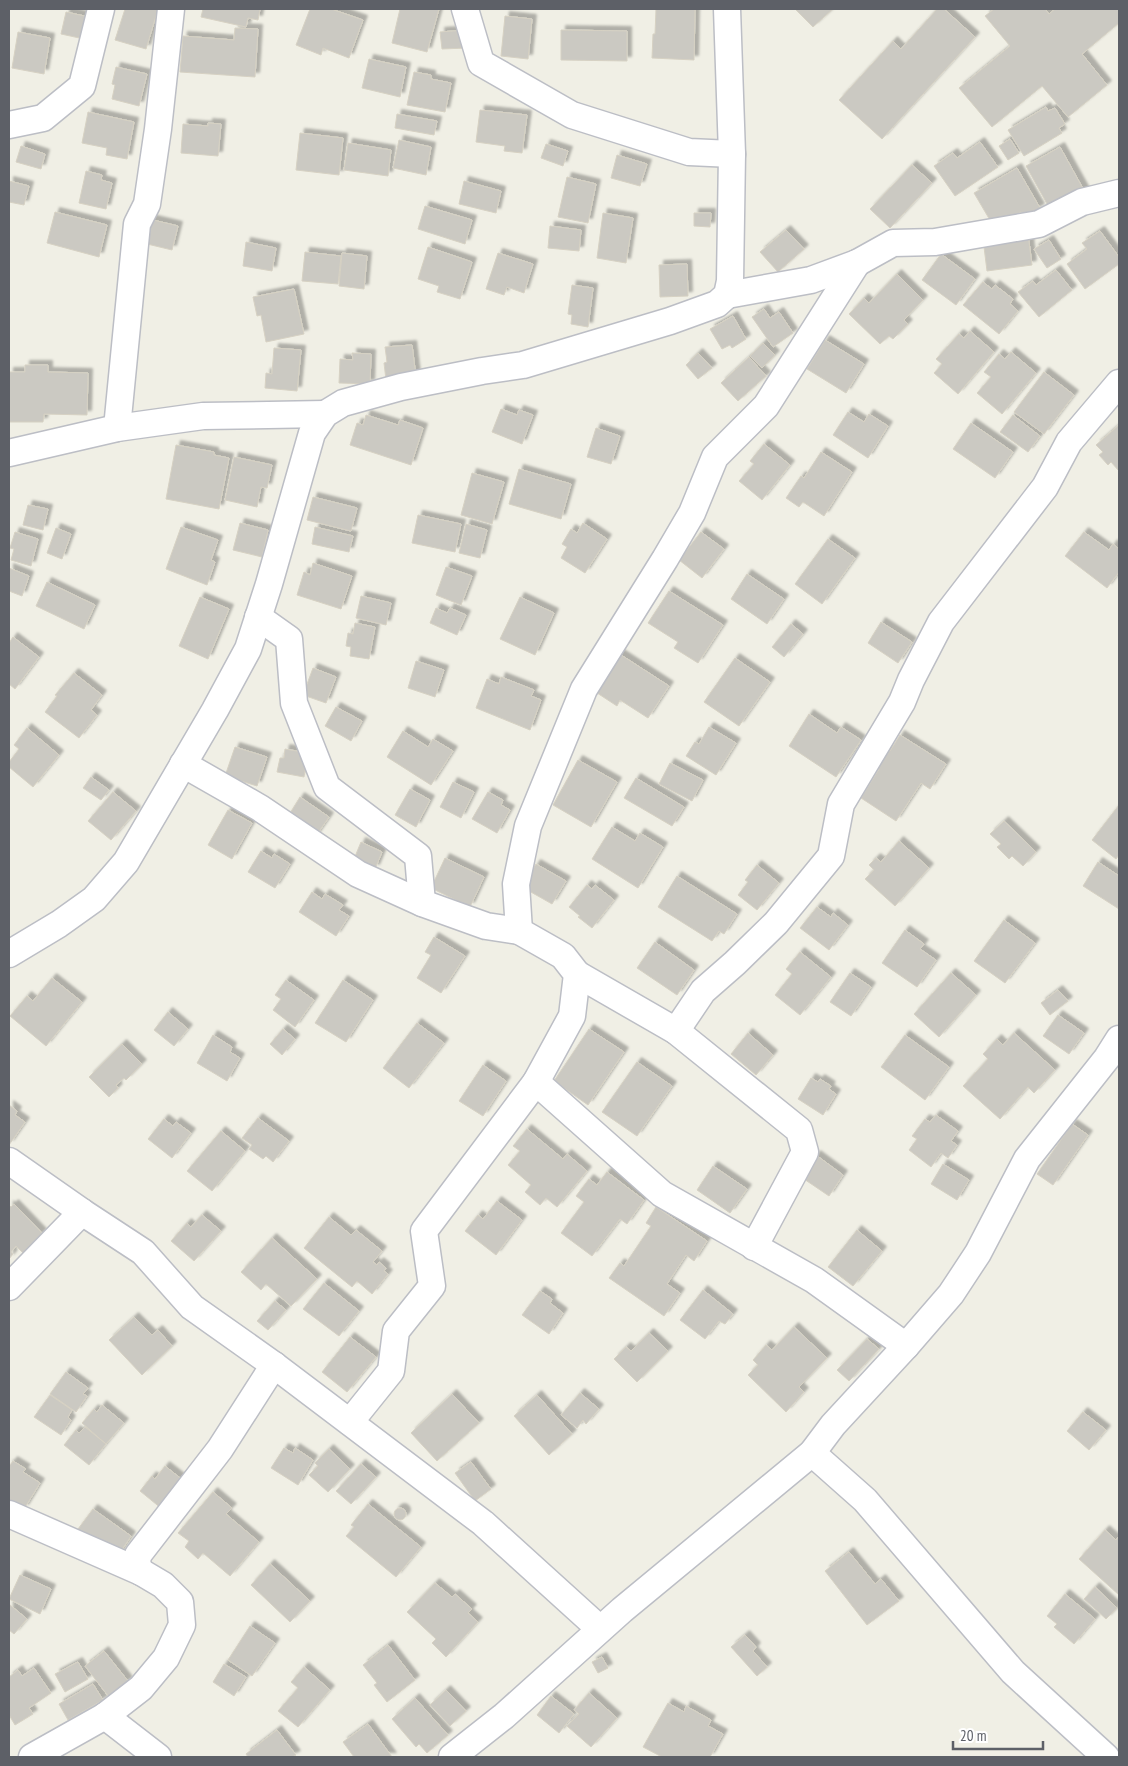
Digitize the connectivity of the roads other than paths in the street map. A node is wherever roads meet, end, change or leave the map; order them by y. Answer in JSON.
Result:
{"nodes":[{"id":1,"x":101,"y":9,"type":"edge"},
{"id":2,"x":171,"y":9,"type":"edge"},
{"id":3,"x":464,"y":9,"type":"edge"},
{"id":4,"x":726,"y":9,"type":"edge"},
{"id":5,"x":9,"y":125,"type":"edge"},
{"id":6,"x":732,"y":154,"type":"junction"},
{"id":7,"x":1119,"y":193,"type":"edge"},
{"id":8,"x":857,"y":263,"type":"junction"},
{"id":9,"x":727,"y":295,"type":"junction"},
{"id":10,"x":1119,"y":383,"type":"edge"},
{"id":11,"x":325,"y":414,"type":"junction"},
{"id":12,"x":117,"y":428,"type":"junction"},
{"id":13,"x":9,"y":453,"type":"edge"},
{"id":14,"x":258,"y":618,"type":"junction"},
{"id":15,"x":183,"y":764,"type":"junction"},
{"id":16,"x":422,"y":903,"type":"junction"},
{"id":17,"x":519,"y":931,"type":"junction"},
{"id":18,"x":9,"y":954,"type":"edge"},
{"id":19,"x":577,"y":974,"type":"junction"},
{"id":20,"x":676,"y":1030,"type":"junction"},
{"id":21,"x":1119,"y":1039,"type":"edge"},
{"id":22,"x":536,"y":1082,"type":"junction"},
{"id":23,"x":9,"y":1161,"type":"edge"},
{"id":24,"x":82,"y":1212,"type":"junction"},
{"id":25,"x":754,"y":1247,"type":"junction"},
{"id":26,"x":9,"y":1287,"type":"edge"},
{"id":27,"x":906,"y":1346,"type":"junction"},
{"id":28,"x":274,"y":1365,"type":"junction"},
{"id":29,"x":350,"y":1422,"type":"junction"},
{"id":30,"x":812,"y":1453,"type":"junction"},
{"id":31,"x":9,"y":1514,"type":"edge"},
{"id":32,"x":141,"y":1572,"type":"junction"},
{"id":33,"x":600,"y":1629,"type":"junction"},
{"id":34,"x":105,"y":1716,"type":"junction"},
{"id":35,"x":32,"y":1757,"type":"edge"},
{"id":36,"x":158,"y":1757,"type":"edge"},
{"id":37,"x":452,"y":1757,"type":"edge"},
{"id":38,"x":1106,"y":1757,"type":"edge"}],
"edges":[{"from":1,"to":5,"type":"street"},
{"from":2,"to":12,"type":"street"},
{"from":3,"to":6,"type":"street"},
{"from":4,"to":6,"type":"street"},
{"from":6,"to":9,"type":"street"},
{"from":7,"to":8,"type":"street"},
{"from":8,"to":9,"type":"street"},
{"from":8,"to":17,"type":"street"},
{"from":9,"to":11,"type":"street"},
{"from":10,"to":20,"type":"street"},
{"from":11,"to":12,"type":"street"},
{"from":11,"to":14,"type":"street"},
{"from":12,"to":13,"type":"street"},
{"from":14,"to":15,"type":"street"},
{"from":14,"to":16,"type":"street"},
{"from":15,"to":16,"type":"street"},
{"from":15,"to":18,"type":"street"},
{"from":16,"to":17,"type":"street"},
{"from":17,"to":19,"type":"street"},
{"from":19,"to":20,"type":"street"},
{"from":19,"to":22,"type":"street"},
{"from":20,"to":25,"type":"street"},
{"from":21,"to":27,"type":"street"},
{"from":22,"to":25,"type":"street"},
{"from":22,"to":29,"type":"street"},
{"from":23,"to":24,"type":"street"},
{"from":24,"to":26,"type":"street"},
{"from":24,"to":28,"type":"street"},
{"from":25,"to":27,"type":"street"},
{"from":27,"to":30,"type":"street"},
{"from":28,"to":29,"type":"street"},
{"from":28,"to":32,"type":"street"},
{"from":29,"to":33,"type":"street"},
{"from":30,"to":33,"type":"street"},
{"from":30,"to":38,"type":"street"},
{"from":31,"to":32,"type":"street"},
{"from":32,"to":34,"type":"street"},
{"from":33,"to":37,"type":"street"},
{"from":34,"to":35,"type":"street"},
{"from":34,"to":36,"type":"street"}]}
